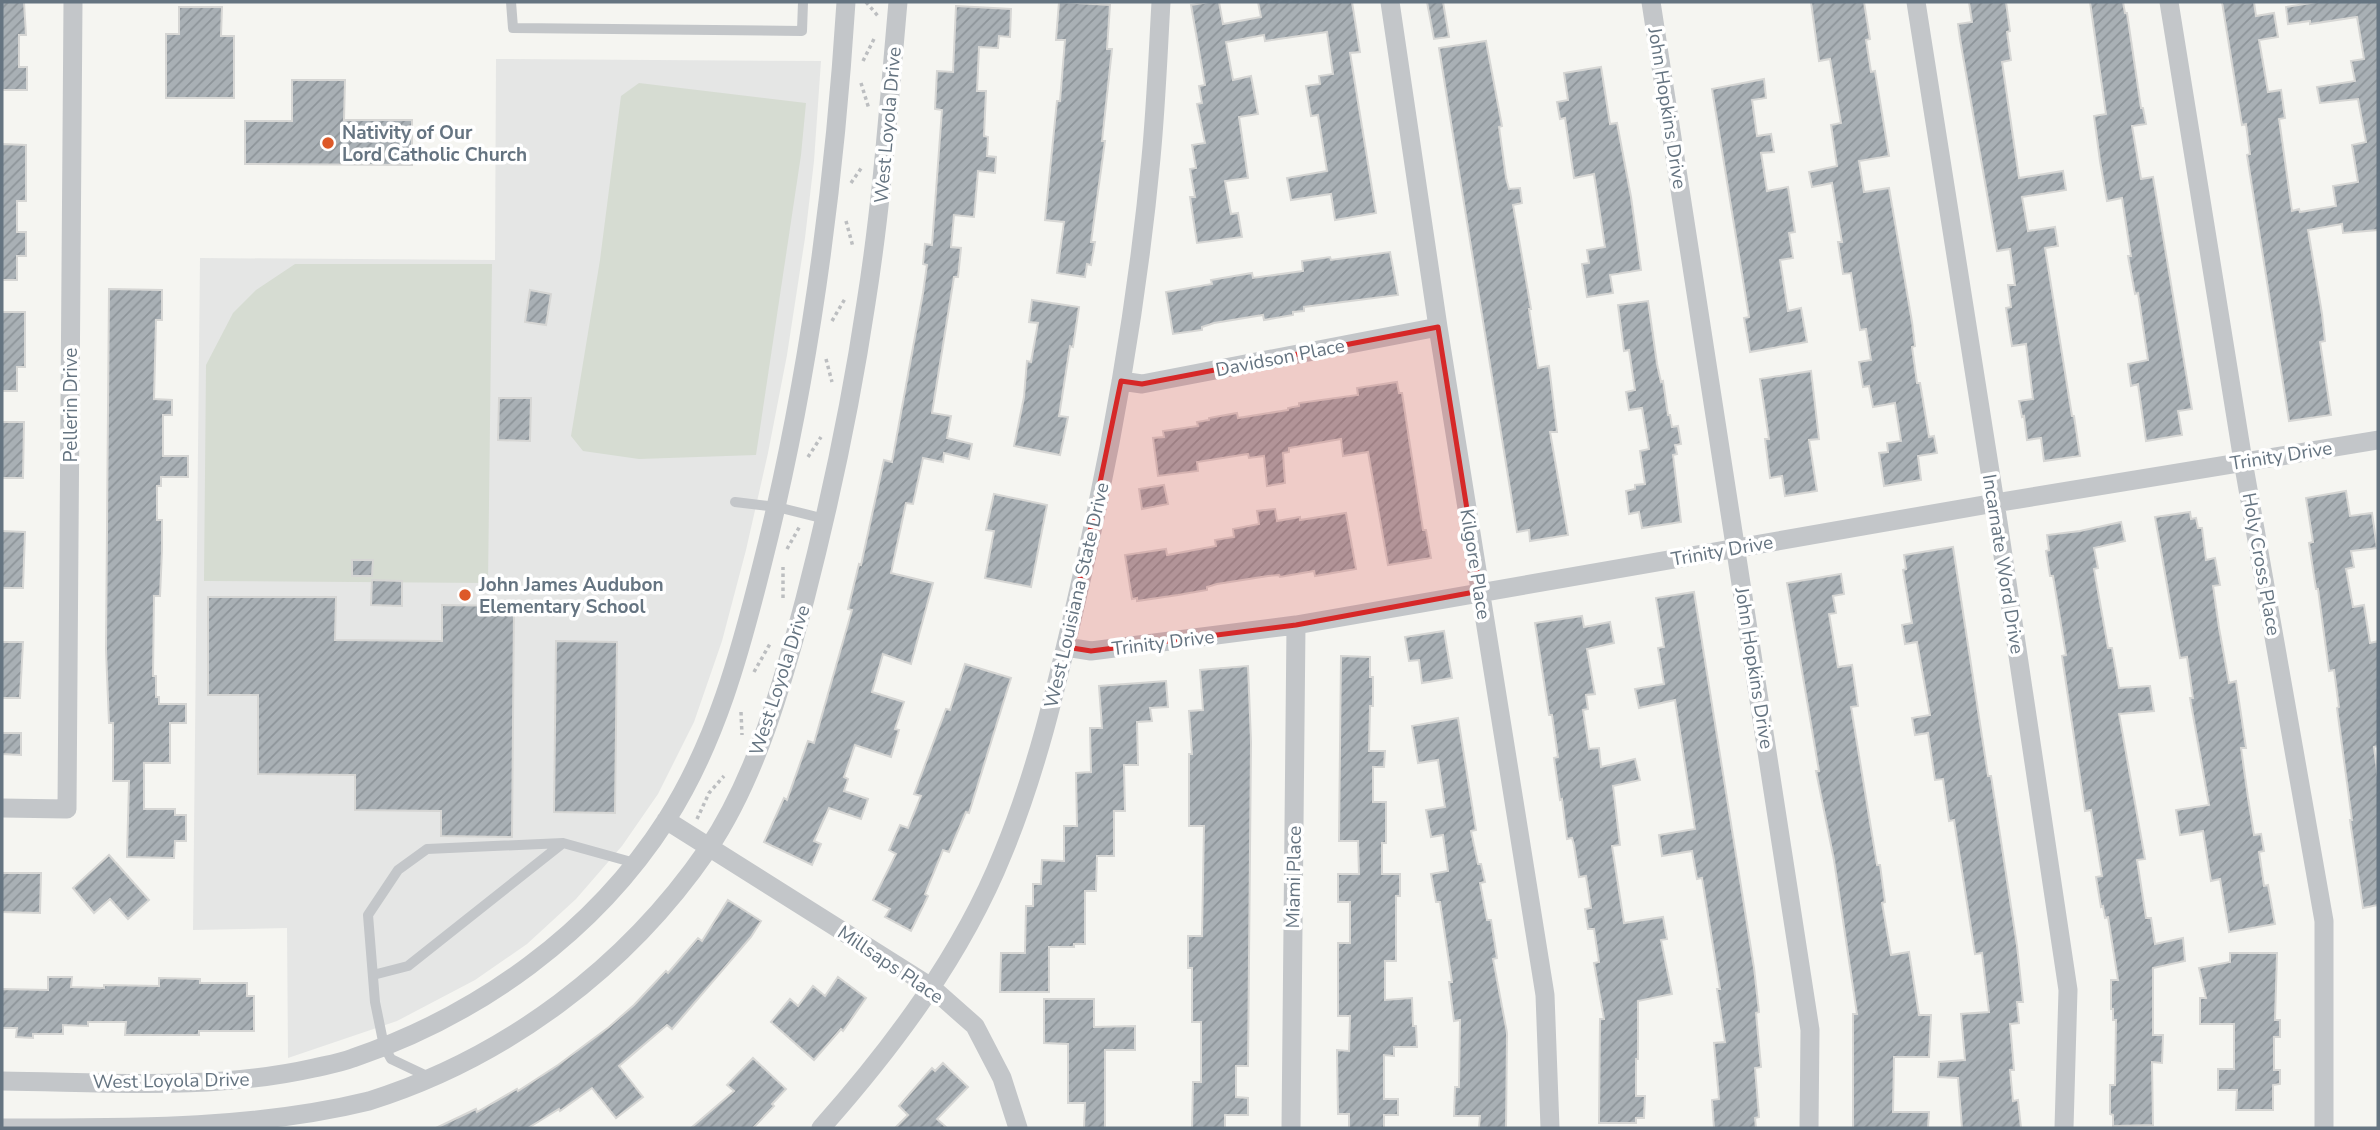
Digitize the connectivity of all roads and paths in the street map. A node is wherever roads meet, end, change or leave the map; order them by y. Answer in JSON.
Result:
{"nodes":[{"id":1,"x":73,"y":2,"type":"edge"},
{"id":2,"x":511,"y":2,"type":"edge"},
{"id":3,"x":803,"y":2,"type":"edge"},
{"id":4,"x":846,"y":2,"type":"edge"},
{"id":5,"x":898,"y":2,"type":"edge"},
{"id":6,"x":1161,"y":2,"type":"edge"},
{"id":7,"x":1390,"y":2,"type":"edge"},
{"id":8,"x":1651,"y":2,"type":"edge"},
{"id":9,"x":1916,"y":2,"type":"edge"},
{"id":10,"x":2169,"y":2,"type":"edge"},
{"id":11,"x":1438,"y":327,"type":"junction"},
{"id":12,"x":1121,"y":381,"type":"junction"},
{"id":13,"x":2378,"y":440,"type":"edge"},
{"id":14,"x":2244,"y":461,"type":"junction"},
{"id":15,"x":735,"y":502,"type":"dead end"},
{"id":16,"x":1995,"y":503,"type":"junction"},
{"id":17,"x":777,"y":507,"type":"junction"},
{"id":18,"x":825,"y":520,"type":"junction"},
{"id":19,"x":1737,"y":547,"type":"junction"},
{"id":20,"x":1480,"y":591,"type":"junction"},
{"id":21,"x":1296,"y":625,"type":"junction"},
{"id":22,"x":1066,"y":647,"type":"junction"},
{"id":23,"x":2,"y":808,"type":"edge"},
{"id":24,"x":666,"y":820,"type":"junction"},
{"id":25,"x":563,"y":844,"type":"junction"},
{"id":26,"x":709,"y":847,"type":"junction"},
{"id":27,"x":635,"y":863,"type":"junction"},
{"id":28,"x":373,"y":975,"type":"junction"},
{"id":29,"x":931,"y":987,"type":"junction"},
{"id":30,"x":384,"y":1046,"type":"junction"},
{"id":31,"x":430,"y":1078,"type":"junction"},
{"id":32,"x":2,"y":1081,"type":"edge"},
{"id":33,"x":2,"y":1128,"type":"edge"},
{"id":34,"x":821,"y":1128,"type":"edge"},
{"id":35,"x":1018,"y":1128,"type":"edge"},
{"id":36,"x":1291,"y":1128,"type":"edge"},
{"id":37,"x":1549,"y":1128,"type":"edge"},
{"id":38,"x":1809,"y":1128,"type":"edge"},
{"id":39,"x":2064,"y":1128,"type":"edge"},
{"id":40,"x":2324,"y":1128,"type":"edge"}],
"edges":[{"from":1,"to":23,"type":"street","name":"Pellerin Drive"},
{"from":2,"to":3,"type":"lane"},
{"from":4,"to":17,"type":"street","name":"West Loyola Drive"},
{"from":5,"to":18,"type":"street","name":"West Loyola Drive"},
{"from":6,"to":12,"type":"street","name":"West Louisiana State Drive"},
{"from":7,"to":11,"type":"street","name":"Kilgore Place"},
{"from":8,"to":19,"type":"street","name":"John Hopkins Drive"},
{"from":9,"to":16,"type":"street","name":"Incarnate Word Drive"},
{"from":10,"to":14,"type":"street","name":"Holy Cross Place"},
{"from":11,"to":12,"type":"street","name":"Davidson Place"},
{"from":11,"to":20,"type":"street","name":"Kilgore Place"},
{"from":12,"to":22,"type":"street","name":"West Louisiana State Drive"},
{"from":13,"to":14,"type":"street","name":"Trinity Drive"},
{"from":14,"to":16,"type":"street","name":"Trinity Drive"},
{"from":14,"to":40,"type":"street","name":"Holy Cross Place"},
{"from":15,"to":17,"type":"lane"},
{"from":16,"to":19,"type":"street","name":"Trinity Drive"},
{"from":16,"to":39,"type":"street","name":"Incarnate Word Drive"},
{"from":17,"to":18,"type":"lane"},
{"from":17,"to":24,"type":"street","name":"West Loyola Drive"},
{"from":18,"to":26,"type":"street","name":"West Loyola Drive"},
{"from":19,"to":20,"type":"street","name":"Trinity Drive"},
{"from":19,"to":38,"type":"street","name":"John Hopkins Drive"},
{"from":20,"to":21,"type":"street","name":"Trinity Drive"},
{"from":20,"to":37,"type":"street","name":"Kilgore Place"},
{"from":21,"to":22,"type":"street","name":"Trinity Drive"},
{"from":21,"to":36,"type":"street","name":"Miami Place"},
{"from":22,"to":29,"type":"street","name":"West Louisiana State Drive"},
{"from":24,"to":26,"type":"street","name":"Millsaps Place"},
{"from":24,"to":27,"type":"street","name":"West Loyola Drive"},
{"from":25,"to":27,"type":"lane"},
{"from":25,"to":28,"type":"lane"},
{"from":25,"to":28,"type":"lane"},
{"from":26,"to":29,"type":"street","name":"Millsaps Place"},
{"from":26,"to":31,"type":"street","name":"West Loyola Drive"},
{"from":27,"to":30,"type":"street","name":"West Loyola Drive"},
{"from":28,"to":30,"type":"lane"},
{"from":29,"to":34,"type":"street","name":"West Louisiana State Drive"},
{"from":29,"to":35,"type":"street","name":"Millsaps Place"},
{"from":30,"to":31,"type":"lane"},
{"from":30,"to":32,"type":"street","name":"West Loyola Drive"},
{"from":31,"to":33,"type":"street","name":"West Loyola Drive"}]}
